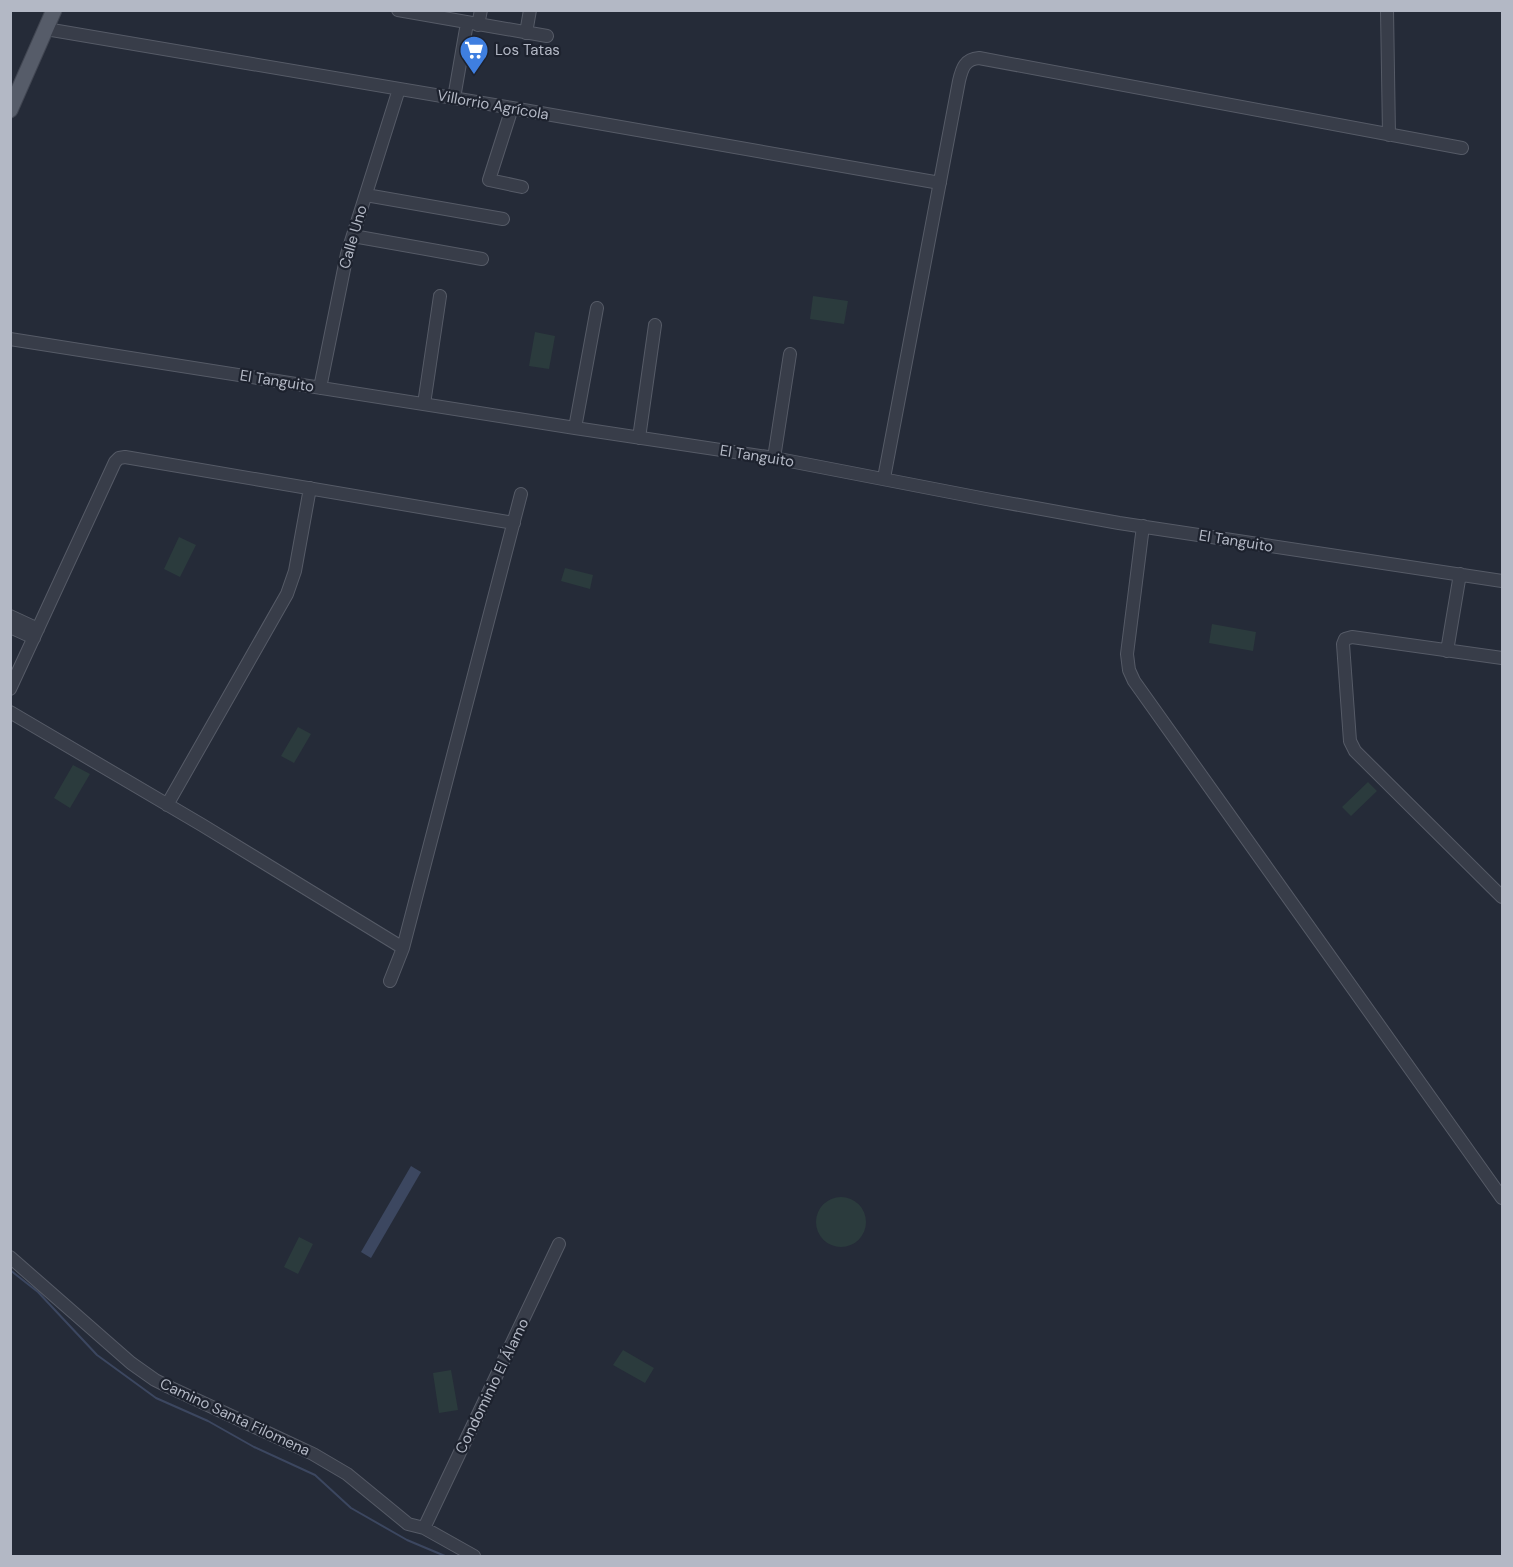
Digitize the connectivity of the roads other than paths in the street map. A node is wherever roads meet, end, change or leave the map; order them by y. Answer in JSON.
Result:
{"nodes":[{"id":1,"x":54,"y":10,"type":"edge"},
{"id":2,"x":481,"y":10,"type":"edge"},
{"id":3,"x":530,"y":10,"type":"edge"},
{"id":4,"x":1387,"y":10,"type":"edge"},
{"id":5,"x":403,"y":11,"type":"edge"},
{"id":6,"x":449,"y":15,"type":"edge"},
{"id":7,"x":473,"y":24,"type":"junction"},
{"id":8,"x":46,"y":29,"type":"junction"},
{"id":9,"x":526,"y":33,"type":"junction"},
{"id":10,"x":547,"y":36,"type":"dead end"},
{"id":11,"x":399,"y":89,"type":"junction"},
{"id":12,"x":454,"y":98,"type":"junction"},
{"id":13,"x":512,"y":108,"type":"junction"},
{"id":14,"x":10,"y":110,"type":"edge"},
{"id":15,"x":1389,"y":135,"type":"junction"},
{"id":16,"x":1462,"y":148,"type":"dead end"},
{"id":17,"x":940,"y":183,"type":"junction"},
{"id":18,"x":522,"y":187,"type":"dead end"},
{"id":19,"x":366,"y":195,"type":"junction"},
{"id":20,"x":503,"y":219,"type":"dead end"},
{"id":21,"x":353,"y":236,"type":"junction"},
{"id":22,"x":482,"y":259,"type":"dead end"},
{"id":23,"x":440,"y":296,"type":"dead end"},
{"id":24,"x":597,"y":308,"type":"dead end"},
{"id":25,"x":655,"y":325,"type":"dead end"},
{"id":26,"x":10,"y":339,"type":"edge"},
{"id":27,"x":790,"y":354,"type":"dead end"},
{"id":28,"x":320,"y":388,"type":"junction"},
{"id":29,"x":424,"y":404,"type":"junction"},
{"id":30,"x":575,"y":428,"type":"junction"},
{"id":31,"x":639,"y":438,"type":"junction"},
{"id":32,"x":774,"y":458,"type":"junction"},
{"id":33,"x":884,"y":478,"type":"junction"},
{"id":34,"x":310,"y":488,"type":"junction"},
{"id":35,"x":521,"y":494,"type":"dead end"},
{"id":36,"x":514,"y":523,"type":"junction"},
{"id":37,"x":1143,"y":526,"type":"junction"},
{"id":38,"x":1460,"y":574,"type":"junction"},
{"id":39,"x":1503,"y":581,"type":"edge"},
{"id":40,"x":10,"y":616,"type":"edge"},
{"id":41,"x":10,"y":627,"type":"edge"},
{"id":42,"x":36,"y":634,"type":"junction"},
{"id":43,"x":1447,"y":651,"type":"junction"},
{"id":44,"x":1503,"y":658,"type":"edge"},
{"id":45,"x":10,"y":689,"type":"edge"},
{"id":46,"x":10,"y":712,"type":"edge"},
{"id":47,"x":167,"y":805,"type":"junction"},
{"id":48,"x":1503,"y":897,"type":"edge"},
{"id":49,"x":403,"y":948,"type":"junction"},
{"id":50,"x":390,"y":981,"type":"dead end"},
{"id":51,"x":1503,"y":1198,"type":"edge"},
{"id":52,"x":560,"y":1244,"type":"dead end"},
{"id":53,"x":10,"y":1257,"type":"edge"},
{"id":54,"x":424,"y":1528,"type":"junction"},
{"id":55,"x":474,"y":1557,"type":"edge"}],
"edges":[{"from":1,"to":8,"type":"main road"},
{"from":2,"to":7,"type":"street"},
{"from":3,"to":9,"type":"street"},
{"from":4,"to":15,"type":"street"},
{"from":5,"to":6,"type":"street"},
{"from":6,"to":7,"type":"street"},
{"from":7,"to":9,"type":"street"},
{"from":7,"to":12,"type":"street"},
{"from":8,"to":11,"type":"street","name":"Villorrio Agrícola"},
{"from":8,"to":14,"type":"main road"},
{"from":9,"to":10,"type":"street"},
{"from":11,"to":12,"type":"street","name":"Villorrio Agrícola"},
{"from":11,"to":19,"type":"street","name":"Calle Uno"},
{"from":12,"to":13,"type":"street","name":"Villorrio Agrícola"},
{"from":13,"to":17,"type":"street","name":"Villorrio Agrícola"},
{"from":13,"to":18,"type":"street"},
{"from":15,"to":16,"type":"street"},
{"from":15,"to":17,"type":"street"},
{"from":17,"to":33,"type":"street"},
{"from":19,"to":20,"type":"street"},
{"from":19,"to":21,"type":"street","name":"Calle Uno"},
{"from":21,"to":22,"type":"street"},
{"from":21,"to":28,"type":"street","name":"Calle Uno"},
{"from":23,"to":29,"type":"street"},
{"from":24,"to":30,"type":"street"},
{"from":25,"to":31,"type":"street"},
{"from":26,"to":28,"type":"street","name":"El Tanguito"},
{"from":27,"to":32,"type":"street"},
{"from":28,"to":29,"type":"street","name":"El Tanguito"},
{"from":29,"to":30,"type":"street","name":"El Tanguito"},
{"from":30,"to":31,"type":"street","name":"El Tanguito"},
{"from":31,"to":32,"type":"street","name":"El Tanguito"},
{"from":32,"to":33,"type":"street","name":"El Tanguito"},
{"from":33,"to":37,"type":"street","name":"El Tanguito"},
{"from":34,"to":36,"type":"street"},
{"from":34,"to":42,"type":"street"},
{"from":34,"to":47,"type":"street"},
{"from":35,"to":36,"type":"street"},
{"from":36,"to":49,"type":"street"},
{"from":37,"to":38,"type":"street","name":"El Tanguito"},
{"from":37,"to":51,"type":"street"},
{"from":38,"to":39,"type":"street","name":"El Tanguito"},
{"from":38,"to":43,"type":"street"},
{"from":40,"to":42,"type":"street"},
{"from":41,"to":42,"type":"street"},
{"from":42,"to":45,"type":"street"},
{"from":43,"to":44,"type":"street"},
{"from":43,"to":48,"type":"street"},
{"from":46,"to":47,"type":"street"},
{"from":47,"to":49,"type":"street"},
{"from":49,"to":50,"type":"street"},
{"from":52,"to":54,"type":"street","name":"Condominio El Álamo"},
{"from":53,"to":54,"type":"street","name":"Camino Santa Filomena"},
{"from":54,"to":55,"type":"street","name":"Camino Santa Filomena"}]}
